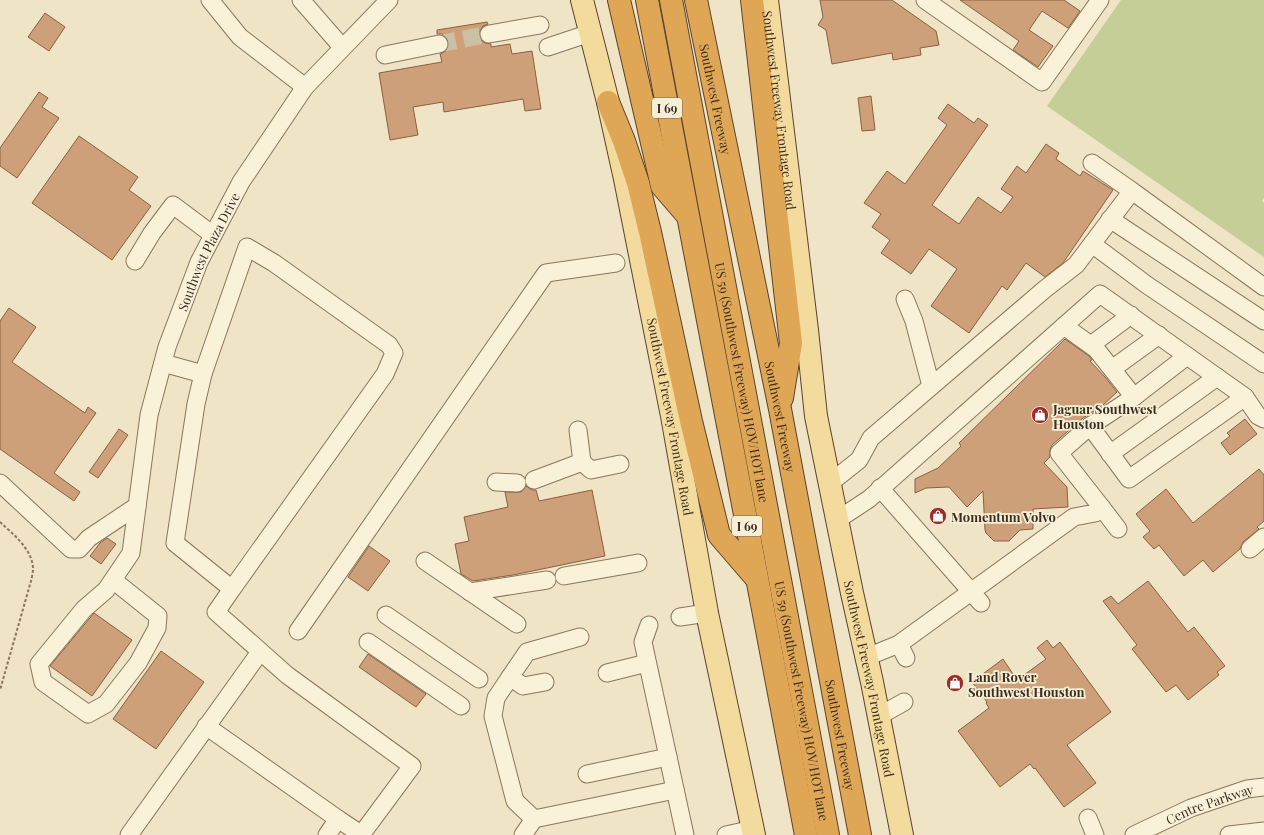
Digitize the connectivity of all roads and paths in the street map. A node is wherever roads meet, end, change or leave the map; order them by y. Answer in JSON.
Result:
{"nodes":[{"id":1,"x":210,"y":0,"type":"edge"},
{"id":2,"x":301,"y":0,"type":"edge"},
{"id":3,"x":389,"y":0,"type":"edge"},
{"id":4,"x":582,"y":0,"type":"edge"},
{"id":5,"x":619,"y":0,"type":"edge"},
{"id":6,"x":647,"y":0,"type":"edge"},
{"id":7,"x":671,"y":0,"type":"edge"},
{"id":8,"x":752,"y":0,"type":"edge"},
{"id":9,"x":767,"y":0,"type":"edge"},
{"id":10,"x":925,"y":0,"type":"edge"},
{"id":11,"x":1100,"y":0,"type":"edge"},
{"id":12,"x":699,"y":5,"type":"edge"},
{"id":13,"x":540,"y":25,"type":"dead end"},
{"id":14,"x":590,"y":33,"type":"junction"},
{"id":15,"x":489,"y":34,"type":"tunnel mouth"},
{"id":16,"x":439,"y":44,"type":"tunnel mouth"},
{"id":17,"x":342,"y":47,"type":"junction"},
{"id":18,"x":548,"y":47,"type":"dead end"},
{"id":19,"x":385,"y":54,"type":"dead end"},
{"id":20,"x":305,"y":87,"type":"junction"},
{"id":21,"x":608,"y":102,"type":"junction"},
{"id":22,"x":1092,"y":163,"type":"dead end"},
{"id":23,"x":1132,"y":191,"type":"junction"},
{"id":24,"x":688,"y":216,"type":"junction"},
{"id":25,"x":1110,"y":220,"type":"junction"},
{"id":26,"x":213,"y":235,"type":"junction"},
{"id":27,"x":1092,"y":244,"type":"junction"},
{"id":28,"x":135,"y":261,"type":"dead end"},
{"id":29,"x":616,"y":263,"type":"dead end"},
{"id":30,"x":1264,"y":287,"type":"edge"},
{"id":31,"x":905,"y":299,"type":"dead end"},
{"id":32,"x":1131,"y":315,"type":"junction"},
{"id":33,"x":1264,"y":321,"type":"edge"},
{"id":34,"x":1064,"y":326,"type":"junction"},
{"id":35,"x":1159,"y":335,"type":"junction"},
{"id":36,"x":1090,"y":345,"type":"junction"},
{"id":37,"x":1187,"y":356,"type":"junction"},
{"id":38,"x":163,"y":363,"type":"junction"},
{"id":39,"x":1264,"y":364,"type":"edge"},
{"id":40,"x":1112,"y":369,"type":"junction"},
{"id":41,"x":203,"y":374,"type":"junction"},
{"id":42,"x":1217,"y":377,"type":"junction"},
{"id":43,"x":931,"y":386,"type":"junction"},
{"id":44,"x":1134,"y":397,"type":"junction"},
{"id":45,"x":1245,"y":397,"type":"junction"},
{"id":46,"x":780,"y":409,"type":"junction"},
{"id":47,"x":1264,"y":419,"type":"edge"},
{"id":48,"x":1090,"y":426,"type":"junction"},
{"id":49,"x":578,"y":430,"type":"dead end"},
{"id":50,"x":1110,"y":454,"type":"junction"},
{"id":51,"x":582,"y":462,"type":"junction"},
{"id":52,"x":620,"y":464,"type":"dead end"},
{"id":53,"x":534,"y":480,"type":"dead end"},
{"id":54,"x":496,"y":482,"type":"dead end"},
{"id":55,"x":517,"y":483,"type":"dead end"},
{"id":56,"x":830,"y":483,"type":"junction"},
{"id":57,"x":0,"y":484,"type":"edge"},
{"id":58,"x":880,"y":488,"type":"junction"},
{"id":59,"x":137,"y":506,"type":"junction"},
{"id":60,"x":1102,"y":508,"type":"junction"},
{"id":61,"x":837,"y":520,"type":"junction"},
{"id":62,"x":0,"y":522,"type":"edge"},
{"id":63,"x":1118,"y":529,"type":"dead end"},
{"id":64,"x":1264,"y":537,"type":"edge"},
{"id":65,"x":1250,"y":549,"type":"dead end"},
{"id":66,"x":425,"y":561,"type":"dead end"},
{"id":67,"x":638,"y":563,"type":"dead end"},
{"id":68,"x":564,"y":576,"type":"dead end"},
{"id":69,"x":757,"y":579,"type":"junction"},
{"id":70,"x":113,"y":580,"type":"junction"},
{"id":71,"x":547,"y":580,"type":"dead end"},
{"id":72,"x":232,"y":589,"type":"junction"},
{"id":73,"x":470,"y":592,"type":"junction"},
{"id":74,"x":976,"y":597,"type":"junction"},
{"id":75,"x":707,"y":613,"type":"junction"},
{"id":76,"x":386,"y":615,"type":"dead end"},
{"id":77,"x":680,"y":617,"type":"dead end"},
{"id":78,"x":517,"y":624,"type":"dead end"},
{"id":79,"x":649,"y":625,"type":"dead end"},
{"id":80,"x":298,"y":631,"type":"dead end"},
{"id":81,"x":580,"y":637,"type":"dead end"},
{"id":82,"x":368,"y":642,"type":"dead end"},
{"id":83,"x":260,"y":652,"type":"junction"},
{"id":84,"x":867,"y":657,"type":"junction"},
{"id":85,"x":647,"y":664,"type":"junction"},
{"id":86,"x":606,"y":673,"type":"dead end"},
{"id":87,"x":510,"y":677,"type":"junction"},
{"id":88,"x":479,"y":679,"type":"dead end"},
{"id":89,"x":545,"y":682,"type":"dead end"},
{"id":90,"x":0,"y":690,"type":"edge"},
{"id":91,"x":904,"y":702,"type":"dead end"},
{"id":92,"x":461,"y":706,"type":"dead end"},
{"id":93,"x":879,"y":716,"type":"junction"},
{"id":94,"x":206,"y":726,"type":"junction"},
{"id":95,"x":668,"y":757,"type":"junction"},
{"id":96,"x":587,"y":774,"type":"dead end"},
{"id":97,"x":1264,"y":786,"type":"edge"},
{"id":98,"x":675,"y":790,"type":"junction"},
{"id":99,"x":1088,"y":818,"type":"dead end"},
{"id":100,"x":338,"y":819,"type":"junction"},
{"id":101,"x":534,"y":819,"type":"junction"},
{"id":102,"x":1264,"y":831,"type":"edge"},
{"id":103,"x":753,"y":832,"type":"edge"},
{"id":104,"x":129,"y":835,"type":"edge"},
{"id":105,"x":327,"y":835,"type":"edge"},
{"id":106,"x":361,"y":835,"type":"edge"},
{"id":107,"x":522,"y":835,"type":"edge"},
{"id":108,"x":685,"y":835,"type":"edge"},
{"id":109,"x":726,"y":835,"type":"edge"},
{"id":110,"x":806,"y":835,"type":"edge"},
{"id":111,"x":828,"y":835,"type":"edge"},
{"id":112,"x":860,"y":835,"type":"edge"},
{"id":113,"x":902,"y":835,"type":"edge"},
{"id":114,"x":1095,"y":835,"type":"edge"},
{"id":115,"x":1134,"y":835,"type":"edge"},
{"id":116,"x":1229,"y":835,"type":"edge"}],
"edges":[{"from":1,"to":20,"type":"street"},
{"from":2,"to":17,"type":"street"},
{"from":3,"to":17,"type":"street","name":"Southwest Plaza Drive"},
{"from":4,"to":14,"type":"main road","name":"Southwest Freeway Frontage Road"},
{"from":5,"to":24,"type":"highway"},
{"from":6,"to":24,"type":"highway","number":"I 69"},
{"from":7,"to":111,"type":"highway","name":"US 59 (Southwest Freeway) HOV/HOT lane"},
{"from":8,"to":46,"type":"highway"},
{"from":9,"to":56,"type":"main road","name":"Southwest Freeway Frontage Road"},
{"from":10,"to":11,"type":"street"},
{"from":12,"to":46,"type":"highway","name":"Southwest Freeway"},
{"from":13,"to":15,"type":"street"},
{"from":14,"to":18,"type":"street"},
{"from":14,"to":21,"type":"main road","name":"Southwest Freeway Frontage Road"},
{"from":16,"to":19,"type":"street"},
{"from":17,"to":20,"type":"street","name":"Southwest Plaza Drive"},
{"from":20,"to":26,"type":"street","name":"Southwest Plaza Drive"},
{"from":21,"to":69,"type":"highway"},
{"from":21,"to":75,"type":"main road","name":"Southwest Freeway Frontage Road"},
{"from":22,"to":23,"type":"street"},
{"from":23,"to":25,"type":"street"},
{"from":23,"to":30,"type":"street"},
{"from":24,"to":69,"type":"highway","number":"I 69"},
{"from":25,"to":27,"type":"street"},
{"from":25,"to":33,"type":"street"},
{"from":26,"to":28,"type":"street"},
{"from":26,"to":38,"type":"street","name":"Southwest Plaza Drive"},
{"from":27,"to":39,"type":"street"},
{"from":27,"to":43,"type":"street"},
{"from":29,"to":80,"type":"street"},
{"from":31,"to":43,"type":"street"},
{"from":32,"to":34,"type":"street"},
{"from":32,"to":35,"type":"street"},
{"from":32,"to":36,"type":"street"},
{"from":34,"to":36,"type":"street"},
{"from":34,"to":58,"type":"street"},
{"from":35,"to":37,"type":"street"},
{"from":35,"to":40,"type":"street"},
{"from":36,"to":40,"type":"street"},
{"from":37,"to":42,"type":"street"},
{"from":37,"to":44,"type":"street"},
{"from":38,"to":41,"type":"street"},
{"from":38,"to":59,"type":"street","name":"Southwest Plaza Drive"},
{"from":40,"to":44,"type":"street"},
{"from":41,"to":72,"type":"street"},
{"from":41,"to":72,"type":"street"},
{"from":42,"to":45,"type":"street"},
{"from":42,"to":50,"type":"street"},
{"from":43,"to":56,"type":"street"},
{"from":44,"to":48,"type":"street"},
{"from":45,"to":47,"type":"street"},
{"from":45,"to":50,"type":"street"},
{"from":46,"to":112,"type":"highway","name":"Southwest Freeway"},
{"from":48,"to":50,"type":"street"},
{"from":48,"to":60,"type":"street"},
{"from":49,"to":51,"type":"street"},
{"from":51,"to":52,"type":"street"},
{"from":51,"to":53,"type":"street"},
{"from":54,"to":55,"type":"street"},
{"from":56,"to":61,"type":"main road","name":"Southwest Freeway Frontage Road"},
{"from":57,"to":59,"type":"street"},
{"from":58,"to":61,"type":"street"},
{"from":58,"to":74,"type":"street"},
{"from":59,"to":70,"type":"street","name":"Southwest Plaza Drive"},
{"from":60,"to":63,"type":"street"},
{"from":60,"to":74,"type":"street"},
{"from":61,"to":84,"type":"main road","name":"Southwest Freeway Frontage Road"},
{"from":62,"to":90,"type":"path"},
{"from":64,"to":65,"type":"street"},
{"from":66,"to":73,"type":"street"},
{"from":67,"to":68,"type":"street"},
{"from":69,"to":110,"type":"highway","number":"I 69"},
{"from":70,"to":70,"type":"street"},
{"from":71,"to":73,"type":"street"},
{"from":72,"to":83,"type":"street"},
{"from":73,"to":78,"type":"street"},
{"from":74,"to":84,"type":"street"},
{"from":75,"to":77,"type":"street"},
{"from":75,"to":103,"type":"main road","name":"Southwest Freeway Frontage Road"},
{"from":76,"to":88,"type":"street"},
{"from":79,"to":85,"type":"street"},
{"from":81,"to":87,"type":"street"},
{"from":82,"to":92,"type":"street"},
{"from":83,"to":94,"type":"street"},
{"from":83,"to":106,"type":"street"},
{"from":84,"to":93,"type":"main road","name":"Southwest Freeway Frontage Road"},
{"from":85,"to":86,"type":"street"},
{"from":85,"to":95,"type":"street"},
{"from":87,"to":89,"type":"street"},
{"from":87,"to":101,"type":"street"},
{"from":91,"to":93,"type":"street"},
{"from":93,"to":113,"type":"main road","name":"Southwest Freeway Frontage Road"},
{"from":94,"to":100,"type":"street"},
{"from":94,"to":104,"type":"street"},
{"from":95,"to":96,"type":"street"},
{"from":95,"to":98,"type":"street"},
{"from":97,"to":115,"type":"street","name":"Centre Parkway"},
{"from":98,"to":101,"type":"street"},
{"from":98,"to":108,"type":"street"},
{"from":99,"to":114,"type":"street"},
{"from":100,"to":105,"type":"street"},
{"from":100,"to":106,"type":"street"},
{"from":101,"to":107,"type":"street"},
{"from":102,"to":116,"type":"street"},
{"from":103,"to":109,"type":"street"}]}
